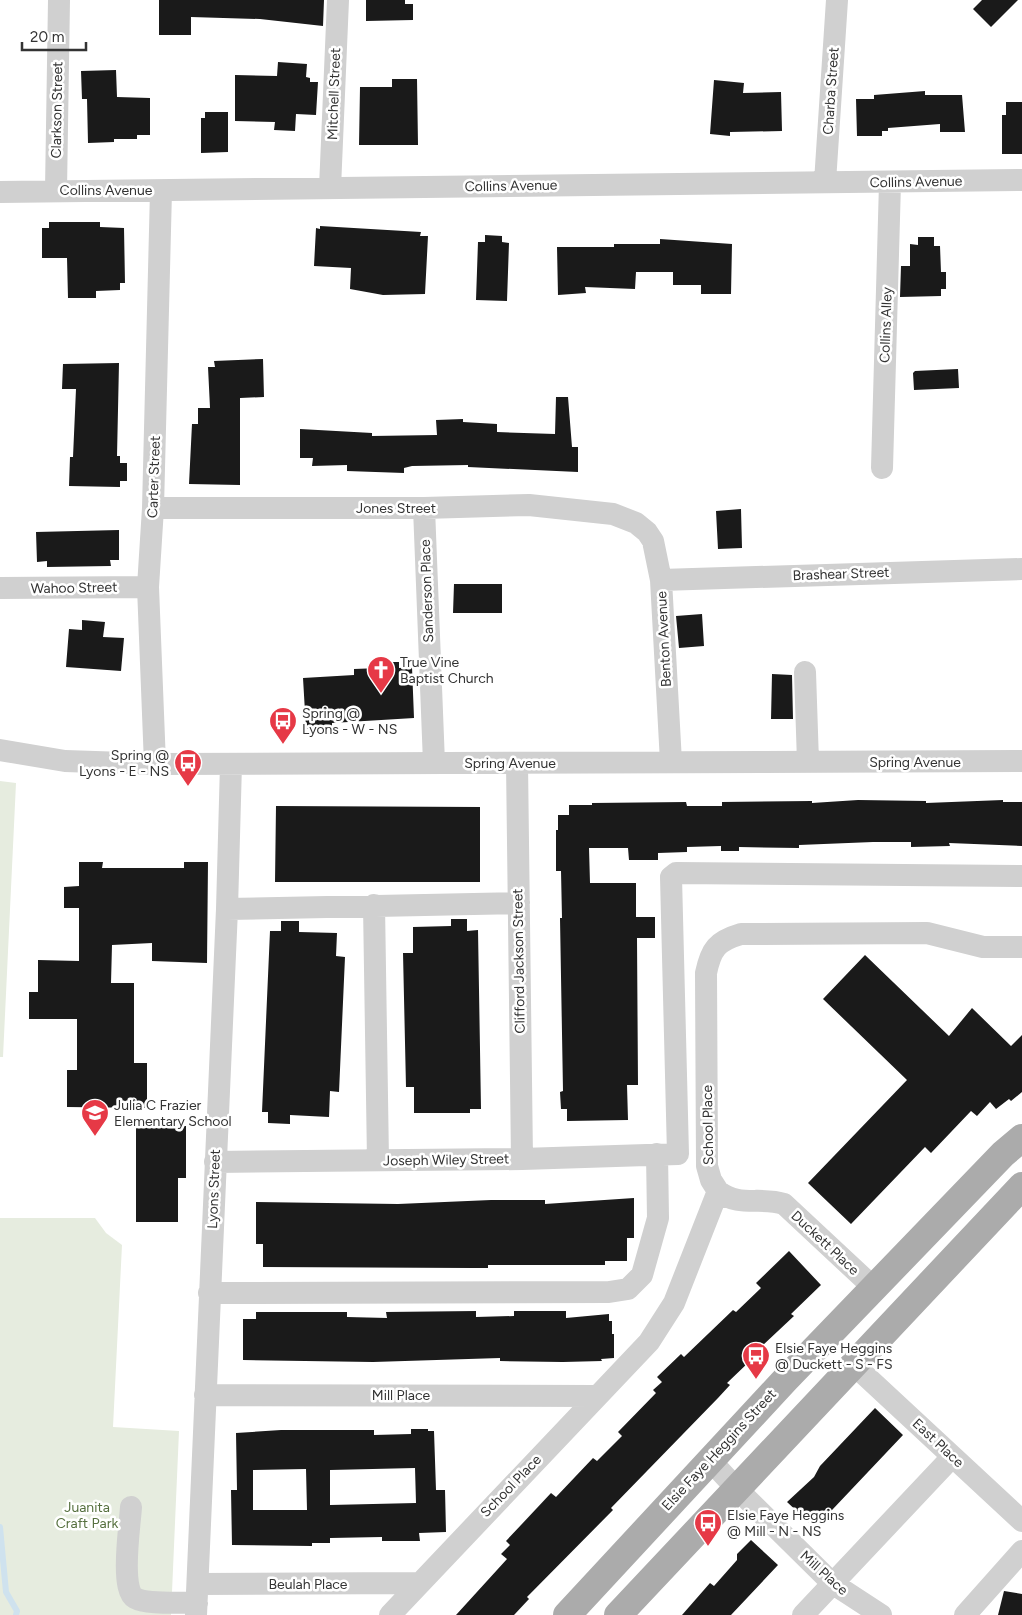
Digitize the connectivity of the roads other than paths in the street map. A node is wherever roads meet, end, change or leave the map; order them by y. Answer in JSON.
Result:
{"nodes":[{"id":1,"x":59,"y":0,"type":"edge"},
{"id":2,"x":338,"y":0,"type":"edge"},
{"id":3,"x":837,"y":0,"type":"edge"},
{"id":4,"x":1022,"y":180,"type":"edge"},
{"id":5,"x":826,"y":182,"type":"junction"},
{"id":6,"x":890,"y":183,"type":"junction"},
{"id":7,"x":330,"y":188,"type":"junction"},
{"id":8,"x":56,"y":190,"type":"junction"},
{"id":9,"x":161,"y":190,"type":"junction"},
{"id":10,"x":0,"y":192,"type":"edge"},
{"id":11,"x":882,"y":468,"type":"dead end"},
{"id":12,"x":153,"y":508,"type":"junction"},
{"id":13,"x":424,"y":508,"type":"junction"},
{"id":14,"x":636,"y":523,"type":"joint"},
{"id":15,"x":1022,"y":569,"type":"edge"},
{"id":16,"x":661,"y":580,"type":"junction"},
{"id":17,"x":148,"y":587,"type":"junction"},
{"id":18,"x":0,"y":588,"type":"edge"},
{"id":19,"x":805,"y":672,"type":"dead end"},
{"id":20,"x":0,"y":750,"type":"edge"},
{"id":21,"x":1022,"y":761,"type":"edge"},
{"id":22,"x":670,"y":762,"type":"junction"},
{"id":23,"x":808,"y":762,"type":"junction"},
{"id":24,"x":434,"y":763,"type":"junction"},
{"id":25,"x":517,"y":763,"type":"junction"},
{"id":26,"x":155,"y":764,"type":"junction"},
{"id":27,"x":231,"y":764,"type":"junction"},
{"id":28,"x":1022,"y":876,"type":"edge"},
{"id":29,"x":519,"y":903,"type":"junction"},
{"id":30,"x":374,"y":905,"type":"junction"},
{"id":31,"x":227,"y":909,"type":"junction"},
{"id":32,"x":1022,"y":947,"type":"edge"},
{"id":33,"x":1022,"y":1138,"type":"edge"},
{"id":34,"x":668,"y":1154,"type":"junction"},
{"id":35,"x":522,"y":1159,"type":"junction"},
{"id":36,"x":378,"y":1160,"type":"junction"},
{"id":37,"x":215,"y":1162,"type":"junction"},
{"id":38,"x":1022,"y":1186,"type":"edge"},
{"id":39,"x":718,"y":1191,"type":"junction"},
{"id":40,"x":873,"y":1288,"type":"junction"},
{"id":41,"x":209,"y":1293,"type":"junction"},
{"id":42,"x":854,"y":1365,"type":"junction"},
{"id":43,"x":205,"y":1395,"type":"junction"},
{"id":44,"x":596,"y":1396,"type":"junction"},
{"id":45,"x":952,"y":1457,"type":"junction"},
{"id":46,"x":710,"y":1460,"type":"junction"},
{"id":47,"x":736,"y":1488,"type":"junction"},
{"id":48,"x":131,"y":1507,"type":"dead end"},
{"id":49,"x":1022,"y":1521,"type":"edge"},
{"id":50,"x":1022,"y":1551,"type":"edge"},
{"id":51,"x":832,"y":1583,"type":"junction"},
{"id":52,"x":418,"y":1584,"type":"junction"},
{"id":53,"x":197,"y":1601,"type":"edge"},
{"id":54,"x":390,"y":1615,"type":"edge"},
{"id":55,"x":567,"y":1615,"type":"edge"},
{"id":56,"x":618,"y":1615,"type":"edge"},
{"id":57,"x":803,"y":1615,"type":"edge"},
{"id":58,"x":881,"y":1615,"type":"edge"},
{"id":59,"x":965,"y":1615,"type":"edge"}],
"edges":[{"from":1,"to":8,"type":"street","name":"Clarkson Street"},
{"from":2,"to":7,"type":"street","name":"Mitchell Street"},
{"from":3,"to":5,"type":"street","name":"Charba Street"},
{"from":4,"to":6,"type":"street","name":"Collins Avenue"},
{"from":5,"to":6,"type":"street","name":"Collins Avenue"},
{"from":5,"to":7,"type":"street","name":"Collins Avenue"},
{"from":6,"to":11,"type":"street","name":"Collins Alley"},
{"from":7,"to":9,"type":"street","name":"Collins Avenue"},
{"from":8,"to":9,"type":"street","name":"Collins Avenue"},
{"from":8,"to":10,"type":"street","name":"Collins Avenue"},
{"from":9,"to":12,"type":"street","name":"Carter Street"},
{"from":12,"to":13,"type":"street","name":"Jones Street"},
{"from":12,"to":17,"type":"street","name":"Carter Street"},
{"from":13,"to":14,"type":"street","name":"Jones Street"},
{"from":13,"to":24,"type":"street","name":"Sanderson Place"},
{"from":14,"to":16,"type":"street","name":"Benton Avenue"},
{"from":15,"to":16,"type":"street","name":"Brashear Street"},
{"from":16,"to":22,"type":"street","name":"Benton Avenue"},
{"from":17,"to":18,"type":"street","name":"Wahoo Street"},
{"from":17,"to":26,"type":"street","name":"Carter Street"},
{"from":19,"to":23,"type":"street"},
{"from":20,"to":26,"type":"street","name":"Spring Avenue"},
{"from":21,"to":23,"type":"street","name":"Spring Avenue"},
{"from":22,"to":23,"type":"street","name":"Spring Avenue"},
{"from":22,"to":25,"type":"street","name":"Spring Avenue"},
{"from":24,"to":25,"type":"street","name":"Spring Avenue"},
{"from":24,"to":27,"type":"street","name":"Spring Avenue"},
{"from":25,"to":29,"type":"street","name":"Clifford Jackson Street"},
{"from":26,"to":27,"type":"street","name":"Spring Avenue"},
{"from":27,"to":31,"type":"street","name":"Lyons Street"},
{"from":28,"to":34,"type":"street"},
{"from":29,"to":30,"type":"street"},
{"from":29,"to":35,"type":"street","name":"Clifford Jackson Street"},
{"from":30,"to":31,"type":"street"},
{"from":30,"to":36,"type":"street"},
{"from":31,"to":37,"type":"street","name":"Lyons Street"},
{"from":32,"to":39,"type":"street","name":"School Place"},
{"from":33,"to":40,"type":"main road","name":"Elsie Faye Heggins Street"},
{"from":34,"to":35,"type":"street","name":"Joseph Wiley Street"},
{"from":34,"to":41,"type":"street"},
{"from":35,"to":36,"type":"street","name":"Joseph Wiley Street"},
{"from":36,"to":37,"type":"street","name":"Joseph Wiley Street"},
{"from":37,"to":41,"type":"street","name":"Lyons Street"},
{"from":38,"to":42,"type":"main road"},
{"from":39,"to":40,"type":"street","name":"Duckett Place"},
{"from":39,"to":44,"type":"street","name":"School Place"},
{"from":40,"to":46,"type":"main road","name":"Elsie Faye Heggins Street"},
{"from":41,"to":43,"type":"street","name":"Lyons Street"},
{"from":42,"to":45,"type":"street","name":"East Place"},
{"from":42,"to":47,"type":"main road"},
{"from":43,"to":44,"type":"street","name":"Mill Place"},
{"from":43,"to":53,"type":"street","name":"Lyons Street"},
{"from":44,"to":52,"type":"street","name":"School Place"},
{"from":45,"to":49,"type":"street","name":"East Place"},
{"from":45,"to":51,"type":"street"},
{"from":46,"to":47,"type":"street","name":"Mill Place"},
{"from":46,"to":55,"type":"main road","name":"Elsie Faye Heggins Street"},
{"from":47,"to":51,"type":"street","name":"Mill Place"},
{"from":47,"to":56,"type":"main road"},
{"from":48,"to":53,"type":"street","name":"Beulah Place"},
{"from":50,"to":59,"type":"street"},
{"from":51,"to":57,"type":"street"},
{"from":51,"to":58,"type":"street","name":"Mill Place"},
{"from":52,"to":53,"type":"street","name":"Beulah Place"},
{"from":52,"to":54,"type":"street","name":"School Place"}]}
